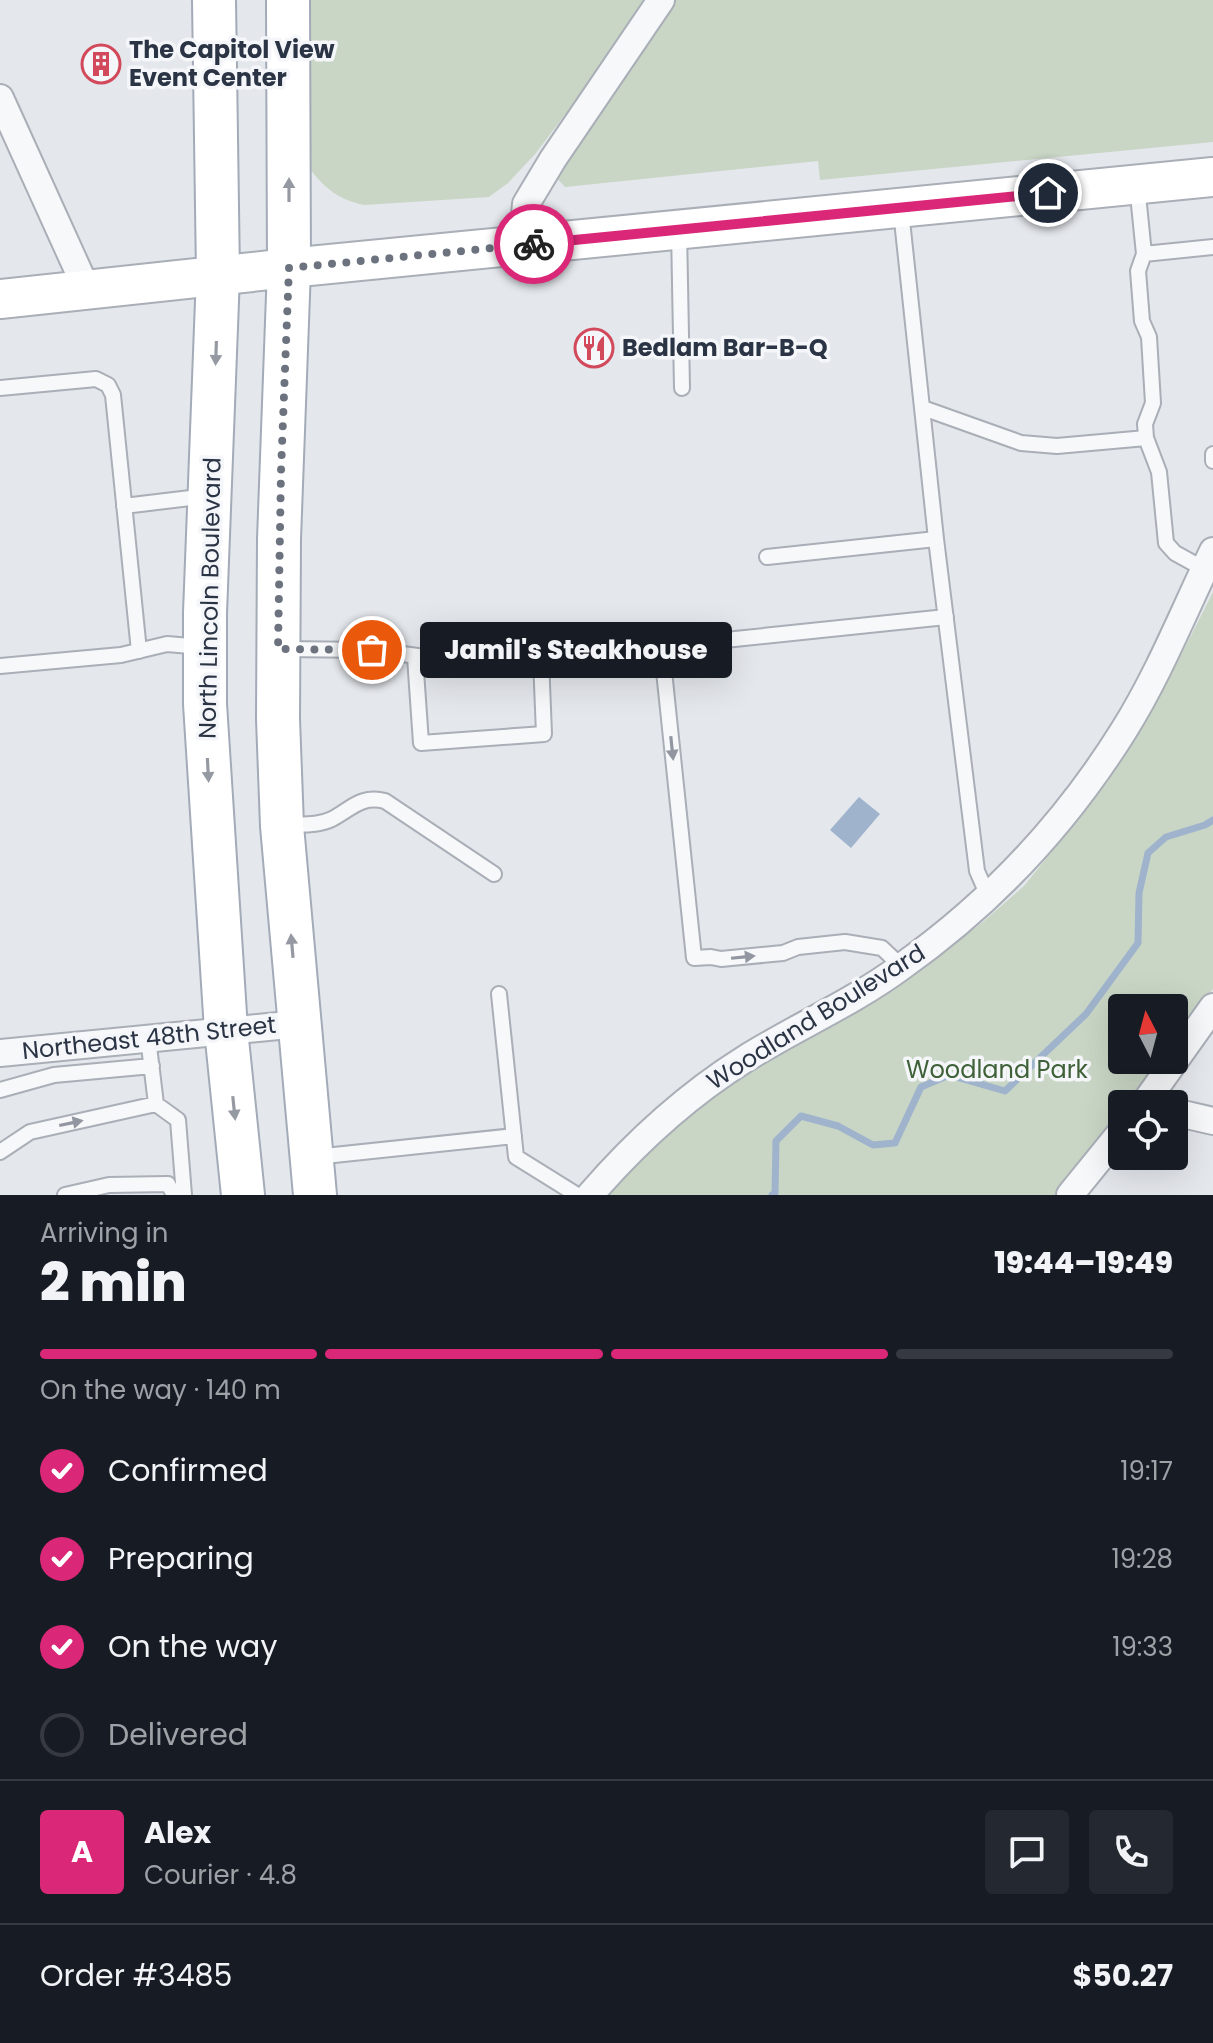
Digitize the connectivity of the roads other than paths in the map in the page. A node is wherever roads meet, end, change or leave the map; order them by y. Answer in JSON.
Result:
{"nodes":[{"id":1,"x":214,"y":0,"type":"edge"},
{"id":2,"x":288,"y":0,"type":"edge"},
{"id":3,"x":661,"y":0,"type":"edge"},
{"id":4,"x":0,"y":98,"type":"edge"},
{"id":5,"x":1213,"y":177,"type":"edge"},
{"id":6,"x":1136,"y":184,"type":"junction"},
{"id":7,"x":900,"y":208,"type":"junction"},
{"id":8,"x":679,"y":230,"type":"junction"},
{"id":9,"x":522,"y":245,"type":"junction"},
{"id":10,"x":1213,"y":247,"type":"edge"},
{"id":11,"x":1144,"y":254,"type":"junction"},
{"id":12,"x":289,"y":268,"type":"junction"},
{"id":13,"x":218,"y":275,"type":"junction"},
{"id":14,"x":87,"y":290,"type":"junction"},
{"id":15,"x":0,"y":299,"type":"edge"},
{"id":16,"x":0,"y":388,"type":"edge"},
{"id":17,"x":682,"y":388,"type":"dead end"},
{"id":18,"x":923,"y":408,"type":"junction"},
{"id":19,"x":1146,"y":438,"type":"junction"},
{"id":20,"x":1213,"y":454,"type":"edge"},
{"id":21,"x":1213,"y":461,"type":"edge"},
{"id":22,"x":210,"y":496,"type":"junction"},
{"id":23,"x":124,"y":506,"type":"junction"},
{"id":24,"x":936,"y":539,"type":"junction"},
{"id":25,"x":767,"y":557,"type":"dead end"},
{"id":26,"x":1209,"y":560,"type":"edge"},
{"id":27,"x":946,"y":617,"type":"junction"},
{"id":28,"x":205,"y":647,"type":"junction"},
{"id":29,"x":278,"y":649,"type":"junction"},
{"id":30,"x":139,"y":651,"type":"junction"},
{"id":31,"x":415,"y":657,"type":"junction"},
{"id":32,"x":0,"y":666,"type":"edge"},
{"id":33,"x":282,"y":826,"type":"junction"},
{"id":34,"x":494,"y":874,"type":"dead end"},
{"id":35,"x":988,"y":896,"type":"junction"},
{"id":36,"x":902,"y":967,"type":"junction"},
{"id":37,"x":499,"y":994,"type":"dead end"},
{"id":38,"x":1213,"y":1007,"type":"edge"},
{"id":39,"x":299,"y":1024,"type":"junction"},
{"id":40,"x":226,"y":1030,"type":"junction"},
{"id":41,"x":148,"y":1038,"type":"junction"},
{"id":42,"x":0,"y":1053,"type":"edge"},
{"id":43,"x":152,"y":1066,"type":"junction"},
{"id":44,"x":0,"y":1090,"type":"edge"},
{"id":45,"x":1159,"y":1090,"type":"edge"},
{"id":46,"x":156,"y":1104,"type":"junction"},
{"id":47,"x":1188,"y":1115,"type":"edge"},
{"id":48,"x":1213,"y":1121,"type":"edge"},
{"id":49,"x":514,"y":1136,"type":"junction"},
{"id":50,"x":1108,"y":1148,"type":"edge"},
{"id":51,"x":0,"y":1152,"type":"edge"},
{"id":52,"x":313,"y":1176,"type":"edge"},
{"id":53,"x":171,"y":1190,"type":"edge"},
{"id":54,"x":65,"y":1195,"type":"edge"},
{"id":55,"x":184,"y":1195,"type":"edge"},
{"id":56,"x":243,"y":1195,"type":"edge"},
{"id":57,"x":577,"y":1195,"type":"edge"},
{"id":58,"x":590,"y":1195,"type":"edge"},
{"id":59,"x":1070,"y":1195,"type":"edge"}],
"edges":[{"from":1,"to":13,"type":"main road","name":"North Lincoln Boulevard"},
{"from":12,"to":2,"type":"main road","one_way":true},
{"from":3,"to":9,"type":"street"},
{"from":4,"to":14,"type":"street"},
{"from":5,"to":6,"type":"main road"},
{"from":6,"to":7,"type":"main road"},
{"from":6,"to":11,"type":"lane"},
{"from":7,"to":8,"type":"main road"},
{"from":7,"to":18,"type":"lane"},
{"from":8,"to":9,"type":"main road"},
{"from":8,"to":17,"type":"lane"},
{"from":9,"to":12,"type":"main road"},
{"from":10,"to":11,"type":"lane"},
{"from":11,"to":19,"type":"lane"},
{"from":12,"to":13,"type":"main road"},
{"from":12,"to":29,"type":"main road"},
{"from":13,"to":14,"type":"main road"},
{"from":13,"to":22,"type":"main road","name":"North Lincoln Boulevard","one_way":true},
{"from":14,"to":15,"type":"main road"},
{"from":16,"to":23,"type":"lane"},
{"from":18,"to":19,"type":"lane"},
{"from":18,"to":24,"type":"lane"},
{"from":19,"to":26,"type":"lane"},
{"from":20,"to":21,"type":"lane"},
{"from":22,"to":23,"type":"lane"},
{"from":22,"to":28,"type":"main road","name":"North Lincoln Boulevard"},
{"from":23,"to":30,"type":"lane"},
{"from":24,"to":25,"type":"lane"},
{"from":24,"to":27,"type":"lane"},
{"from":26,"to":35,"type":"street","name":"Woodland Boulevard"},
{"from":27,"to":35,"type":"lane"},
{"from":27,"to":36,"type":"lane","one_way":true},
{"from":28,"to":30,"type":"lane"},
{"from":28,"to":40,"type":"main road","name":"North Lincoln Boulevard","one_way":true},
{"from":29,"to":31,"type":"lane"},
{"from":29,"to":33,"type":"main road"},
{"from":30,"to":32,"type":"lane"},
{"from":31,"to":31,"type":"lane"},
{"from":33,"to":34,"type":"lane"},
{"from":39,"to":33,"type":"main road","one_way":true},
{"from":35,"to":36,"type":"street","name":"Woodland Boulevard"},
{"from":36,"to":58,"type":"street","name":"Woodland Boulevard"},
{"from":37,"to":49,"type":"lane"},
{"from":38,"to":45,"type":"street"},
{"from":39,"to":40,"type":"street","name":"Northeast 48th Street"},
{"from":39,"to":52,"type":"main road"},
{"from":40,"to":41,"type":"street","name":"Northeast 48th Street"},
{"from":40,"to":56,"type":"main road","name":"North Lincoln Boulevard","one_way":true},
{"from":41,"to":42,"type":"street","name":"Northeast 48th Street"},
{"from":41,"to":43,"type":"lane"},
{"from":43,"to":44,"type":"lane"},
{"from":43,"to":46,"type":"lane"},
{"from":51,"to":46,"type":"lane","one_way":true},
{"from":46,"to":55,"type":"lane"},
{"from":47,"to":48,"type":"street"},
{"from":49,"to":52,"type":"lane"},
{"from":49,"to":57,"type":"lane"},
{"from":50,"to":59,"type":"street"},
{"from":53,"to":54,"type":"lane"}]}
